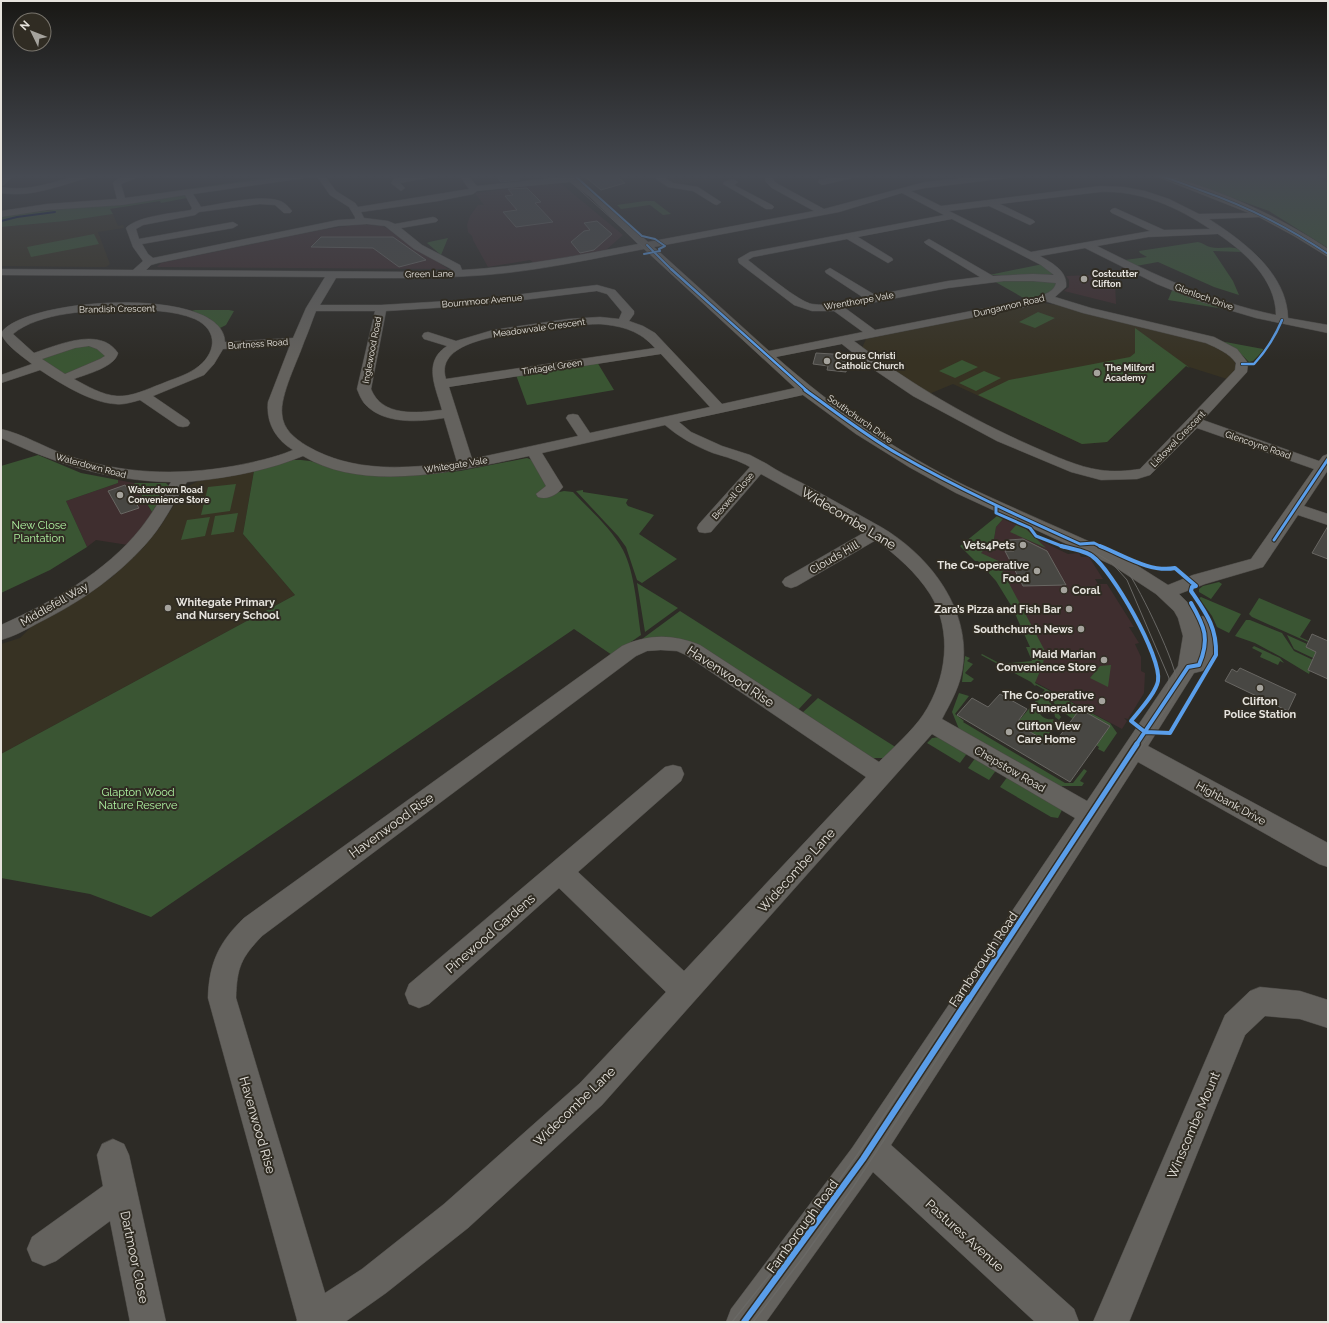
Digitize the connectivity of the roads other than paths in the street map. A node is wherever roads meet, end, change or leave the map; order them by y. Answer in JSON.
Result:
{"nodes":[{"id":1,"x":134,"y":237,"type":"edge"},
{"id":2,"x":167,"y":237,"type":"edge"},
{"id":3,"x":268,"y":237,"type":"edge"},
{"id":4,"x":405,"y":237,"type":"edge"},
{"id":5,"x":633,"y":237,"type":"edge"},
{"id":6,"x":692,"y":237,"type":"edge"},
{"id":7,"x":845,"y":237,"type":"edge"},
{"id":8,"x":850,"y":237,"type":"edge"},
{"id":9,"x":993,"y":237,"type":"edge"},
{"id":10,"x":1139,"y":237,"type":"edge"},
{"id":11,"x":1228,"y":237,"type":"edge"},
{"id":12,"x":1301,"y":237,"type":"edge"},
{"id":13,"x":137,"y":242,"type":"junction"},
{"id":14,"x":935,"y":244,"type":"dead end"},
{"id":15,"x":1087,"y":245,"type":"junction"},
{"id":16,"x":643,"y":246,"type":"junction"},
{"id":17,"x":1328,"y":254,"type":"edge"},
{"id":18,"x":1029,"y":255,"type":"junction"},
{"id":19,"x":888,"y":260,"type":"dead end"},
{"id":20,"x":151,"y":261,"type":"junction"},
{"id":21,"x":830,"y":271,"type":"dead end"},
{"id":22,"x":1,"y":272,"type":"edge"},
{"id":23,"x":135,"y":273,"type":"junction"},
{"id":24,"x":333,"y":274,"type":"junction"},
{"id":25,"x":458,"y":274,"type":"junction"},
{"id":26,"x":989,"y":278,"type":"junction"},
{"id":27,"x":1061,"y":279,"type":"junction"},
{"id":28,"x":1046,"y":298,"type":"junction"},
{"id":29,"x":873,"y":299,"type":"junction"},
{"id":30,"x":836,"y":307,"type":"junction"},
{"id":31,"x":312,"y":308,"type":"junction"},
{"id":32,"x":381,"y":308,"type":"junction"},
{"id":33,"x":1282,"y":320,"type":"junction"},
{"id":34,"x":622,"y":323,"type":"junction"},
{"id":35,"x":1328,"y":329,"type":"edge"},
{"id":36,"x":873,"y":334,"type":"junction"},
{"id":37,"x":428,"y":336,"type":"dead end"},
{"id":38,"x":845,"y":340,"type":"junction"},
{"id":39,"x":299,"y":342,"type":"junction"},
{"id":40,"x":457,"y":345,"type":"junction"},
{"id":41,"x":218,"y":346,"type":"junction"},
{"id":42,"x":664,"y":350,"type":"junction"},
{"id":43,"x":766,"y":355,"type":"junction"},
{"id":44,"x":36,"y":362,"type":"junction"},
{"id":45,"x":1,"y":379,"type":"edge"},
{"id":46,"x":63,"y":379,"type":"junction"},
{"id":47,"x":441,"y":384,"type":"junction"},
{"id":48,"x":805,"y":390,"type":"junction"},
{"id":49,"x":142,"y":395,"type":"junction"},
{"id":50,"x":719,"y":409,"type":"junction"},
{"id":51,"x":450,"y":413,"type":"junction"},
{"id":52,"x":574,"y":418,"type":"dead end"},
{"id":53,"x":668,"y":421,"type":"junction"},
{"id":54,"x":1194,"y":422,"type":"junction"},
{"id":55,"x":183,"y":423,"type":"dead end"},
{"id":56,"x":1,"y":433,"type":"edge"},
{"id":57,"x":587,"y":439,"type":"junction"},
{"id":58,"x":533,"y":450,"type":"junction"},
{"id":59,"x":303,"y":451,"type":"junction"},
{"id":60,"x":1325,"y":463,"type":"edge"},
{"id":61,"x":466,"y":465,"type":"junction"},
{"id":62,"x":762,"y":467,"type":"junction"},
{"id":63,"x":181,"y":479,"type":"junction"},
{"id":64,"x":544,"y":494,"type":"dead end"},
{"id":65,"x":1296,"y":508,"type":"junction"},
{"id":66,"x":1328,"y":520,"type":"edge"},
{"id":67,"x":704,"y":528,"type":"dead end"},
{"id":68,"x":877,"y":532,"type":"junction"},
{"id":69,"x":1118,"y":561,"type":"junction"},
{"id":70,"x":1140,"y":576,"type":"joint"},
{"id":71,"x":791,"y":582,"type":"dead end"},
{"id":72,"x":1167,"y":586,"type":"junction"},
{"id":73,"x":1,"y":633,"type":"edge"},
{"id":74,"x":930,"y":722,"type":"junction"},
{"id":75,"x":1134,"y":749,"type":"junction"},
{"id":76,"x":673,"y":774,"type":"dead end"},
{"id":77,"x":882,"y":776,"type":"junction"},
{"id":78,"x":1090,"y":815,"type":"junction"},
{"id":79,"x":1328,"y":856,"type":"edge"},
{"id":80,"x":560,"y":872,"type":"junction"},
{"id":81,"x":685,"y":991,"type":"junction"},
{"id":82,"x":419,"y":994,"type":"dead end"},
{"id":83,"x":1328,"y":1014,"type":"edge"},
{"id":84,"x":870,"y":1148,"type":"junction"},
{"id":85,"x":113,"y":1155,"type":"dead end"},
{"id":86,"x":121,"y":1193,"type":"junction"},
{"id":87,"x":44,"y":1249,"type":"dead end"},
{"id":88,"x":148,"y":1322,"type":"edge"},
{"id":89,"x":314,"y":1322,"type":"edge"},
{"id":90,"x":744,"y":1322,"type":"edge"},
{"id":91,"x":1061,"y":1322,"type":"edge"},
{"id":92,"x":1111,"y":1322,"type":"edge"}],
"edges":[{"from":1,"to":13,"type":"street"},
{"from":2,"to":13,"type":"street"},
{"from":3,"to":20,"type":"street"},
{"from":4,"to":25,"type":"street"},
{"from":5,"to":16,"type":"street","name":"Southchurch Drive"},
{"from":6,"to":16,"type":"street","name":"Green Lane"},
{"from":7,"to":30,"type":"street","name":"Wrenthorpe Vale"},
{"from":8,"to":19,"type":"street"},
{"from":9,"to":18,"type":"street"},
{"from":10,"to":15,"type":"street"},
{"from":11,"to":33,"type":"street"},
{"from":12,"to":17,"type":"street"},
{"from":13,"to":20,"type":"street"},
{"from":14,"to":26,"type":"street"},
{"from":15,"to":18,"type":"street"},
{"from":15,"to":33,"type":"street","name":"Glenloch Drive"},
{"from":16,"to":25,"type":"street","name":"Green Lane"},
{"from":16,"to":43,"type":"street","name":"Southchurch Drive"},
{"from":18,"to":27,"type":"street"},
{"from":20,"to":23,"type":"street"},
{"from":21,"to":29,"type":"street"},
{"from":22,"to":23,"type":"street","name":"Green Lane"},
{"from":23,"to":24,"type":"street","name":"Green Lane"},
{"from":24,"to":25,"type":"street","name":"Green Lane"},
{"from":24,"to":31,"type":"street","name":"Whitegate Vale"},
{"from":26,"to":27,"type":"street","name":"Wrenthorpe Vale"},
{"from":26,"to":29,"type":"street","name":"Wrenthorpe Vale"},
{"from":27,"to":28,"type":"street","name":"Dungannon Road"},
{"from":28,"to":36,"type":"street","name":"Dungannon Road"},
{"from":28,"to":54,"type":"street","name":"Listowel Crescent"},
{"from":29,"to":30,"type":"street","name":"Wrenthorpe Vale"},
{"from":30,"to":36,"type":"street"},
{"from":31,"to":32,"type":"street","name":"Bournmoor Avenue"},
{"from":31,"to":39,"type":"street","name":"Whitegate Vale"},
{"from":32,"to":34,"type":"street","name":"Bournmoor Avenue"},
{"from":32,"to":51,"type":"street","name":"Inglewood Road"},
{"from":33,"to":35,"type":"street","name":"Glenloch Drive"},
{"from":34,"to":40,"type":"street","name":"Meadowvale Crescent"},
{"from":34,"to":42,"type":"street","name":"Meadowvale Crescent"},
{"from":36,"to":38,"type":"street","name":"Dungannon Road"},
{"from":37,"to":40,"type":"street"},
{"from":38,"to":43,"type":"street","name":"Dungannon Road"},
{"from":38,"to":54,"type":"street","name":"Listowel Crescent"},
{"from":39,"to":41,"type":"street","name":"Burtness Road"},
{"from":39,"to":59,"type":"street","name":"Whitegate Vale"},
{"from":40,"to":47,"type":"street","name":"Meadowvale Crescent"},
{"from":41,"to":44,"type":"street","name":"Brandish Crescent"},
{"from":41,"to":49,"type":"street","name":"Brandish Crescent"},
{"from":42,"to":47,"type":"street","name":"Tintagel Green"},
{"from":42,"to":50,"type":"street","name":"Meadowvale Crescent"},
{"from":43,"to":48,"type":"street","name":"Southchurch Drive"},
{"from":44,"to":45,"type":"street"},
{"from":44,"to":46,"type":"street","name":"Brandish Crescent"},
{"from":44,"to":46,"type":"street"},
{"from":46,"to":49,"type":"street","name":"Brandish Crescent"},
{"from":47,"to":51,"type":"street","name":"Meadowvale Crescent"},
{"from":48,"to":50,"type":"street","name":"Whitegate Vale"},
{"from":48,"to":69,"type":"street","name":"Southchurch Drive"},
{"from":49,"to":55,"type":"street"},
{"from":50,"to":53,"type":"street","name":"Whitegate Vale"},
{"from":51,"to":61,"type":"street","name":"Meadowvale Crescent"},
{"from":52,"to":57,"type":"street"},
{"from":53,"to":57,"type":"street","name":"Whitegate Vale"},
{"from":53,"to":62,"type":"street","name":"Widecombe Lane"},
{"from":54,"to":60,"type":"street","name":"Glencoyne Road"},
{"from":56,"to":63,"type":"street","name":"Waterdown Road"},
{"from":57,"to":58,"type":"street","name":"Whitegate Vale"},
{"from":58,"to":61,"type":"street","name":"Whitegate Vale"},
{"from":58,"to":64,"type":"street"},
{"from":59,"to":61,"type":"street","name":"Whitegate Vale"},
{"from":59,"to":63,"type":"street","name":"Waterdown Road"},
{"from":60,"to":65,"type":"street"},
{"from":62,"to":67,"type":"street","name":"Bexwell Close"},
{"from":62,"to":68,"type":"street","name":"Widecombe Lane"},
{"from":63,"to":73,"type":"street","name":"Middlefell Way"},
{"from":65,"to":66,"type":"street"},
{"from":65,"to":72,"type":"street"},
{"from":68,"to":71,"type":"street","name":"Clouds Hill"},
{"from":68,"to":74,"type":"street","name":"Widecombe Lane"},
{"from":69,"to":70,"type":"street","name":"Southchurch Drive"},
{"from":69,"to":72,"type":"street","name":"Southchurch Drive"},
{"from":70,"to":72,"type":"street","name":"Farnborough Road"},
{"from":72,"to":75,"type":"street","name":"Farnborough Road"},
{"from":74,"to":77,"type":"street","name":"Widecombe Lane"},
{"from":74,"to":78,"type":"street","name":"Chepstow Road"},
{"from":75,"to":78,"type":"street","name":"Farnborough Road"},
{"from":75,"to":79,"type":"street","name":"Highbank Drive"},
{"from":76,"to":80,"type":"street","name":"Pinewood Gardens"},
{"from":77,"to":81,"type":"street","name":"Widecombe Lane"},
{"from":77,"to":89,"type":"street","name":"Havenwood Rise"},
{"from":78,"to":84,"type":"street","name":"Farnborough Road"},
{"from":80,"to":81,"type":"street"},
{"from":80,"to":82,"type":"street","name":"Pinewood Gardens"},
{"from":81,"to":89,"type":"street","name":"Widecombe Lane"},
{"from":83,"to":92,"type":"street","name":"Winscombe Mount"},
{"from":84,"to":90,"type":"street","name":"Farnborough Road"},
{"from":84,"to":91,"type":"street","name":"Pastures Avenue"},
{"from":85,"to":86,"type":"street","name":"Dartmoor Close"},
{"from":86,"to":87,"type":"street","name":"Dartmoor Close"},
{"from":86,"to":88,"type":"street","name":"Dartmoor Close"}]}
